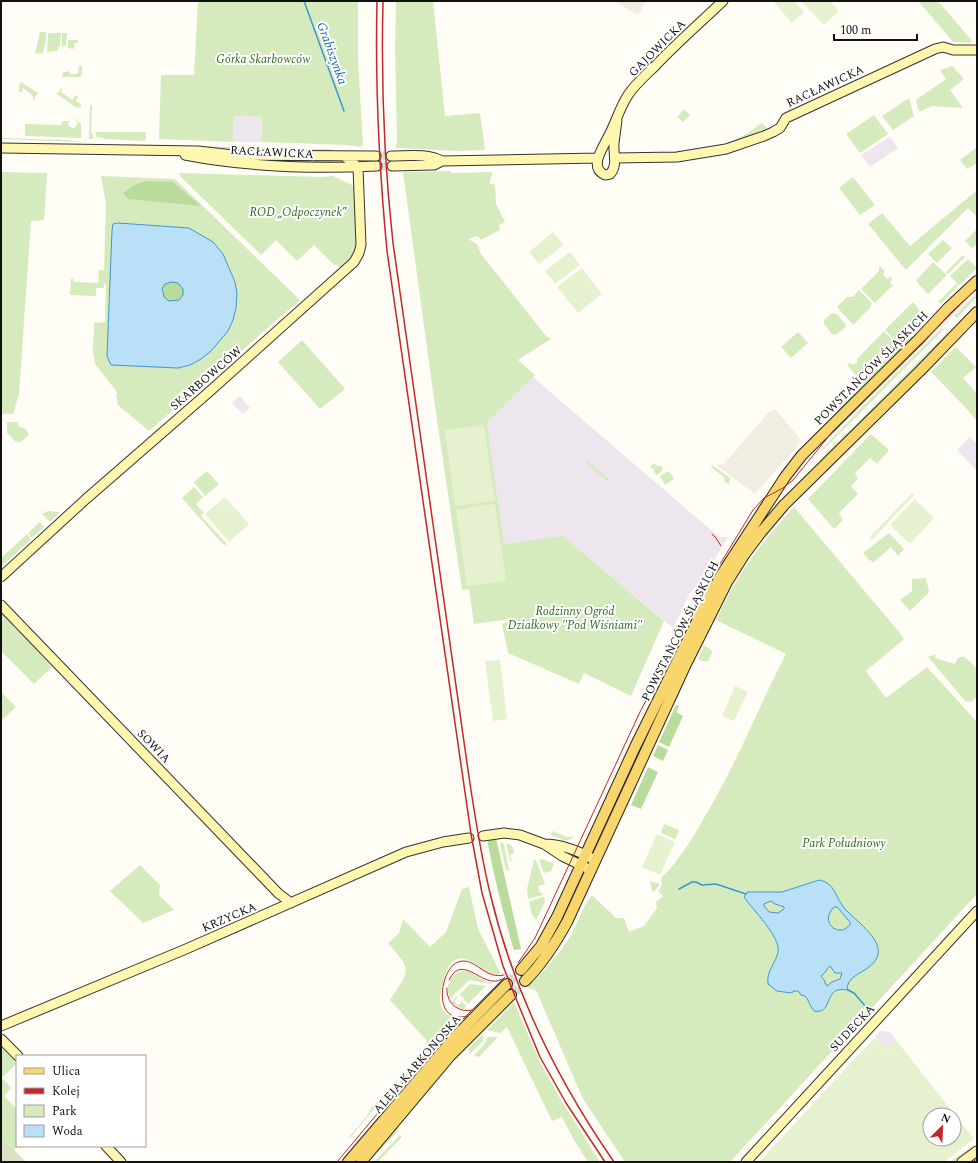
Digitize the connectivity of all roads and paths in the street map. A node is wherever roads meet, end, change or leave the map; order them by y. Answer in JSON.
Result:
{"nodes":[{"id":1,"x":723,"y":1,"type":"edge"},
{"id":2,"x":977,"y":50,"type":"edge"},
{"id":3,"x":609,"y":144,"type":"junction"},
{"id":4,"x":1,"y":148,"type":"edge"},
{"id":5,"x":344,"y":156,"type":"junction"},
{"id":6,"x":391,"y":156,"type":"tunnel mouth"},
{"id":7,"x":217,"y":157,"type":"junction"},
{"id":8,"x":598,"y":158,"type":"junction"},
{"id":9,"x":615,"y":158,"type":"junction"},
{"id":10,"x":442,"y":161,"type":"junction"},
{"id":11,"x":377,"y":166,"type":"tunnel mouth"},
{"id":12,"x":392,"y":166,"type":"tunnel mouth"},
{"id":13,"x":358,"y":167,"type":"junction"},
{"id":14,"x":977,"y":281,"type":"edge"},
{"id":15,"x":977,"y":312,"type":"edge"},
{"id":16,"x":1,"y":577,"type":"edge"},
{"id":17,"x":1,"y":605,"type":"edge"},
{"id":18,"x":483,"y":836,"type":"dead end"},
{"id":19,"x":469,"y":838,"type":"dead end"},
{"id":20,"x":544,"y":844,"type":"junction"},
{"id":21,"x":585,"y":854,"type":"junction"},
{"id":22,"x":595,"y":860,"type":"junction"},
{"id":23,"x":580,"y":865,"type":"junction"},
{"id":24,"x":591,"y":870,"type":"junction"},
{"id":25,"x":291,"y":903,"type":"junction"},
{"id":26,"x":977,"y":911,"type":"edge"},
{"id":27,"x":521,"y":970,"type":"tunnel mouth"},
{"id":28,"x":525,"y":981,"type":"tunnel mouth"},
{"id":29,"x":507,"y":984,"type":"tunnel mouth"},
{"id":30,"x":511,"y":995,"type":"tunnel mouth"},
{"id":31,"x":1,"y":1026,"type":"edge"},
{"id":32,"x":1,"y":1039,"type":"edge"},
{"id":33,"x":17,"y":1055,"type":"edge"},
{"id":34,"x":107,"y":1147,"type":"edge"},
{"id":35,"x":977,"y":1151,"type":"edge"},
{"id":36,"x":121,"y":1162,"type":"edge"},
{"id":37,"x":348,"y":1162,"type":"edge"},
{"id":38,"x":361,"y":1162,"type":"edge"},
{"id":39,"x":746,"y":1162,"type":"edge"},
{"id":40,"x":962,"y":1162,"type":"edge"}],
"edges":[{"from":1,"to":3,"type":"street","name":"GAJOWICKA"},
{"from":2,"to":9,"type":"street","name":"RACŁAWICKA"},
{"from":3,"to":8,"type":"street","name":"GAJOWICKA"},
{"from":3,"to":9,"type":"street"},
{"from":4,"to":7,"type":"street","name":"RACŁAWICKA"},
{"from":5,"to":7,"type":"street","name":"RACŁAWICKA"},
{"from":5,"to":13,"type":"street"},
{"from":5,"to":13,"type":"street","name":"RACŁAWICKA"},
{"from":6,"to":10,"type":"street"},
{"from":7,"to":13,"type":"street","name":"RACŁAWICKA"},
{"from":8,"to":9,"type":"street"},
{"from":8,"to":10,"type":"street"},
{"from":10,"to":12,"type":"street"},
{"from":11,"to":13,"type":"street","name":"RACŁAWICKA"},
{"from":13,"to":16,"type":"street","name":"SKARBOWCÓW"},
{"from":14,"to":21,"type":"main road","name":"POWSTAŃCÓW ŚLĄSKICH"},
{"from":15,"to":22,"type":"main road","name":"POWSTAŃCÓW ŚLĄSKICH"},
{"from":17,"to":25,"type":"street","name":"SOWIA"},
{"from":18,"to":20,"type":"street"},
{"from":19,"to":25,"type":"street","name":"KRZYCKA"},
{"from":20,"to":21,"type":"street"},
{"from":20,"to":23,"type":"street"},
{"from":21,"to":22,"type":"street"},
{"from":21,"to":23,"type":"main road","name":"POWSTAŃCÓW ŚLĄSKICH"},
{"from":22,"to":24,"type":"main road","name":"POWSTAŃCÓW ŚLĄSKICH"},
{"from":23,"to":24,"type":"street"},
{"from":23,"to":27,"type":"main road","name":"POWSTAŃCÓW ŚLĄSKICH"},
{"from":24,"to":28,"type":"main road","name":"POWSTAŃCÓW ŚLĄSKICH"},
{"from":25,"to":31,"type":"street","name":"KRZYCKA"},
{"from":26,"to":39,"type":"street","name":"SUDECKA"},
{"from":29,"to":37,"type":"main road","name":"ALEJA KARKONOSKA"},
{"from":30,"to":38,"type":"main road","name":"ALEJA KARKONOSKA"},
{"from":32,"to":33,"type":"street"},
{"from":34,"to":36,"type":"street"},
{"from":35,"to":40,"type":"street"}]}
